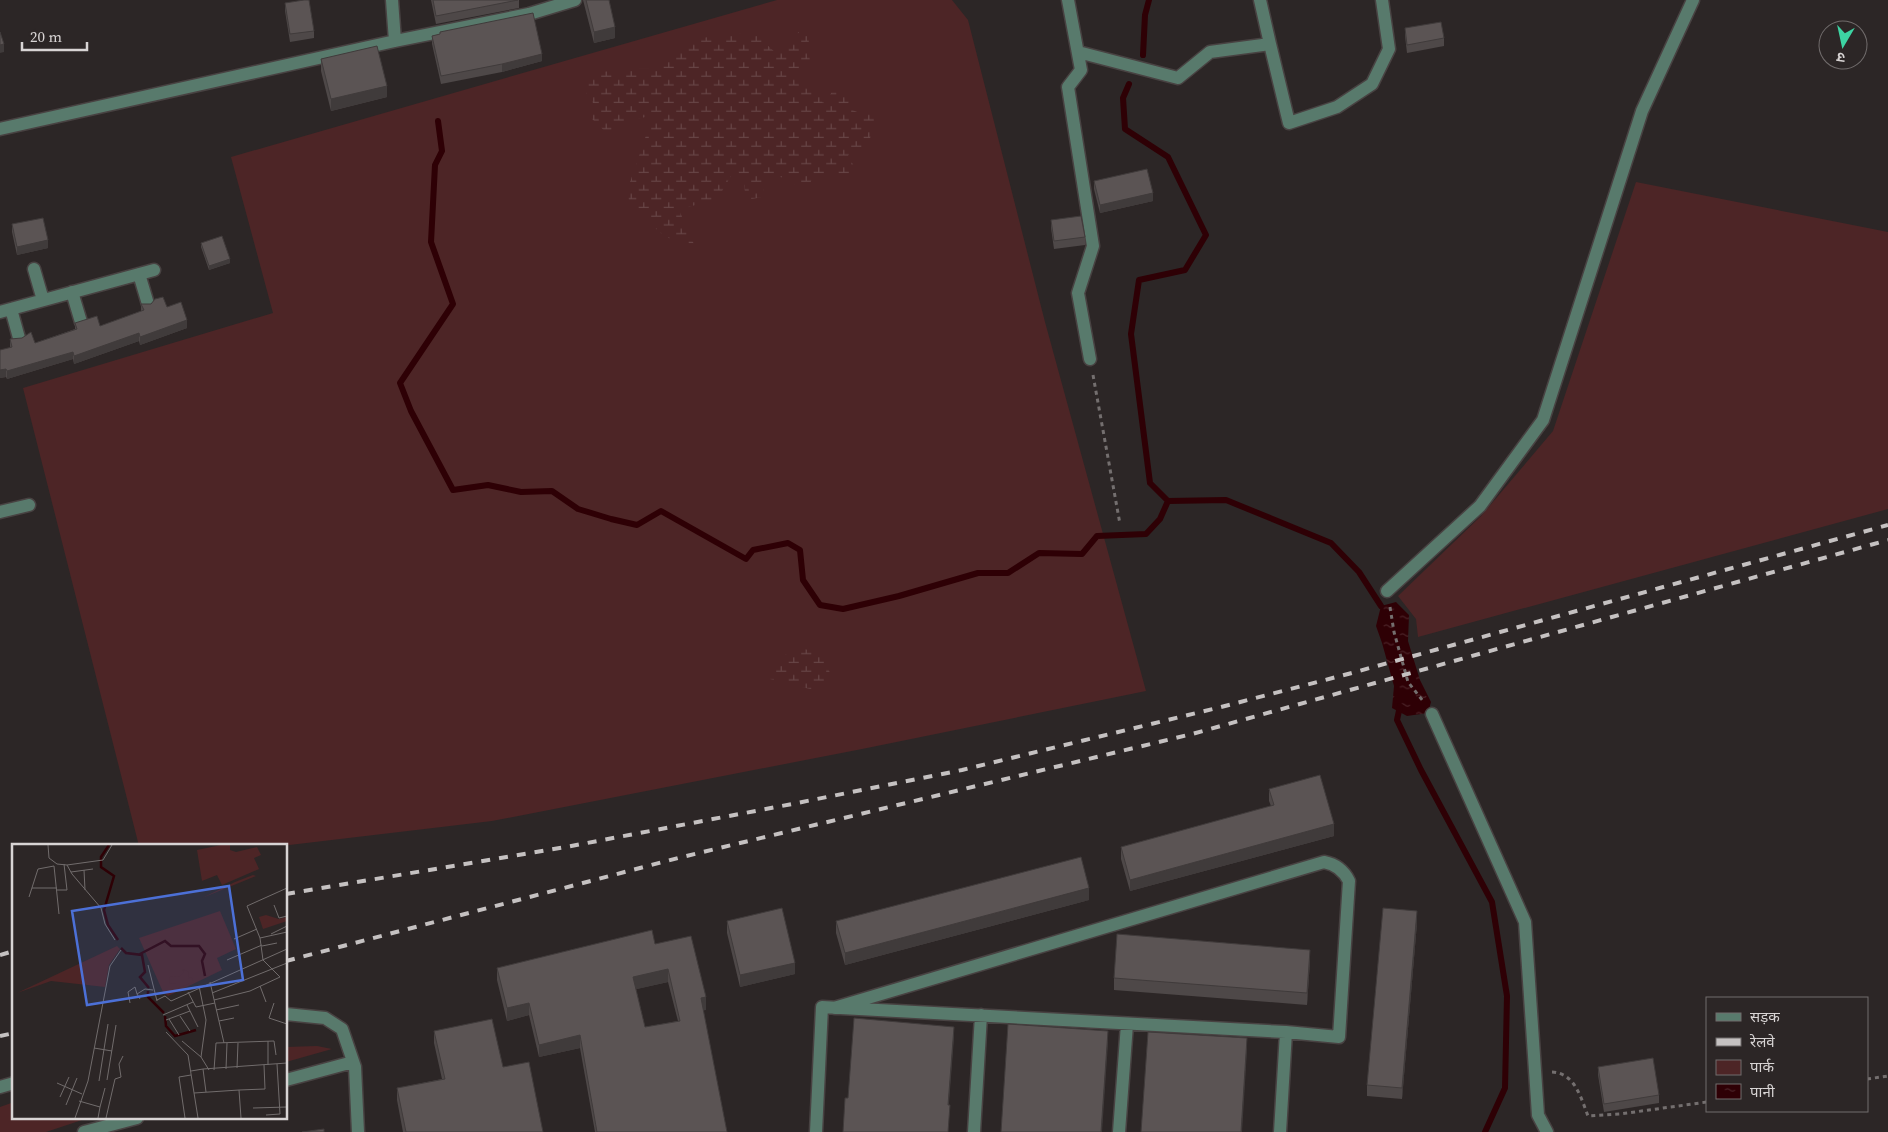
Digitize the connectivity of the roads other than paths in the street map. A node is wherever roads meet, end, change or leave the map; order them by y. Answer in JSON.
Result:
{"nodes":[{"id":1,"x":392,"y":0,"type":"edge"},
{"id":2,"x":528,"y":0,"type":"edge"},
{"id":3,"x":575,"y":0,"type":"edge"},
{"id":4,"x":1068,"y":0,"type":"edge"},
{"id":5,"x":1260,"y":0,"type":"edge"},
{"id":6,"x":1382,"y":0,"type":"edge"},
{"id":7,"x":1693,"y":0,"type":"edge"},
{"id":8,"x":529,"y":14,"type":"junction"},
{"id":9,"x":395,"y":41,"type":"junction"},
{"id":10,"x":1270,"y":44,"type":"junction"},
{"id":11,"x":1078,"y":52,"type":"junction"},
{"id":12,"x":0,"y":129,"type":"edge"},
{"id":13,"x":34,"y":269,"type":"dead end"},
{"id":14,"x":154,"y":270,"type":"dead end"},
{"id":15,"x":139,"y":274,"type":"junction"},
{"id":16,"x":72,"y":292,"type":"junction"},
{"id":17,"x":43,"y":300,"type":"junction"},
{"id":18,"x":148,"y":304,"type":"edge"},
{"id":19,"x":5,"y":310,"type":"edge"},
{"id":20,"x":81,"y":322,"type":"edge"},
{"id":21,"x":20,"y":338,"type":"edge"},
{"id":22,"x":1090,"y":359,"type":"road end"},
{"id":23,"x":29,"y":505,"type":"dead end"},
{"id":24,"x":0,"y":512,"type":"edge"},
{"id":25,"x":1387,"y":591,"type":"road end"},
{"id":26,"x":1432,"y":714,"type":"road end"},
{"id":27,"x":834,"y":1008,"type":"junction"},
{"id":28,"x":288,"y":1014,"type":"edge"},
{"id":29,"x":981,"y":1015,"type":"junction"},
{"id":30,"x":1127,"y":1024,"type":"junction"},
{"id":31,"x":1286,"y":1032,"type":"junction"},
{"id":32,"x":353,"y":1062,"type":"junction"},
{"id":33,"x":288,"y":1079,"type":"edge"},
{"id":34,"x":129,"y":1120,"type":"edge"},
{"id":35,"x":84,"y":1132,"type":"edge"},
{"id":36,"x":358,"y":1132,"type":"edge"},
{"id":37,"x":816,"y":1132,"type":"edge"},
{"id":38,"x":974,"y":1132,"type":"edge"},
{"id":39,"x":1119,"y":1132,"type":"edge"},
{"id":40,"x":1280,"y":1132,"type":"edge"},
{"id":41,"x":1547,"y":1132,"type":"edge"}],
"edges":[{"from":1,"to":9,"type":"street"},
{"from":2,"to":8,"type":"street"},
{"from":3,"to":8,"type":"street"},
{"from":4,"to":11,"type":"street"},
{"from":5,"to":10,"type":"street"},
{"from":6,"to":10,"type":"street"},
{"from":7,"to":25,"type":"street"},
{"from":8,"to":9,"type":"street"},
{"from":9,"to":12,"type":"street"},
{"from":10,"to":11,"type":"street"},
{"from":11,"to":22,"type":"street"},
{"from":13,"to":17,"type":"street"},
{"from":14,"to":15,"type":"street"},
{"from":15,"to":16,"type":"street"},
{"from":15,"to":18,"type":"street"},
{"from":16,"to":17,"type":"street"},
{"from":16,"to":20,"type":"street"},
{"from":17,"to":19,"type":"street"},
{"from":19,"to":21,"type":"street"},
{"from":23,"to":24,"type":"street"},
{"from":26,"to":41,"type":"street"},
{"from":27,"to":29,"type":"street"},
{"from":27,"to":31,"type":"street"},
{"from":27,"to":37,"type":"street"},
{"from":28,"to":32,"type":"street"},
{"from":29,"to":30,"type":"street"},
{"from":29,"to":38,"type":"street"},
{"from":30,"to":31,"type":"street"},
{"from":30,"to":39,"type":"street"},
{"from":31,"to":40,"type":"street"},
{"from":32,"to":33,"type":"street"},
{"from":32,"to":36,"type":"street"},
{"from":34,"to":35,"type":"street"}]}
